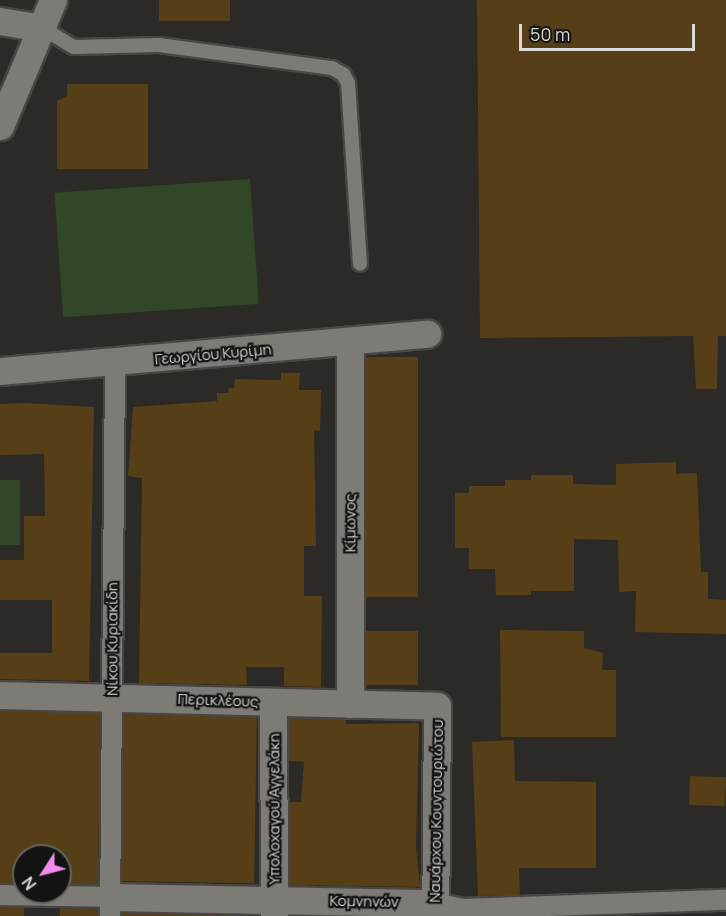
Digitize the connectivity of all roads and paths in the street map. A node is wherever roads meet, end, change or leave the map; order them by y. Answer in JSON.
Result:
{"nodes":[{"id":1,"x":53,"y":0,"type":"edge"},
{"id":2,"x":0,"y":21,"type":"edge"},
{"id":3,"x":42,"y":28,"type":"junction"},
{"id":4,"x":0,"y":126,"type":"edge"},
{"id":5,"x":360,"y":264,"type":"dead end"},
{"id":6,"x":427,"y":334,"type":"dead end"},
{"id":7,"x":350,"y":342,"type":"junction"},
{"id":8,"x":115,"y":363,"type":"junction"},
{"id":9,"x":0,"y":371,"type":"edge"},
{"id":10,"x":0,"y":695,"type":"edge"},
{"id":11,"x":112,"y":697,"type":"junction"},
{"id":12,"x":273,"y":702,"type":"junction"},
{"id":13,"x":350,"y":704,"type":"junction"},
{"id":14,"x":437,"y":706,"type":"joint"},
{"id":15,"x":0,"y":895,"type":"edge"},
{"id":16,"x":726,"y":900,"type":"edge"},
{"id":17,"x":110,"y":907,"type":"edge"},
{"id":18,"x":274,"y":908,"type":"edge"},
{"id":19,"x":435,"y":909,"type":"edge"},
{"id":20,"x":596,"y":911,"type":"edge"}],
"edges":[{"from":1,"to":3,"type":"street"},
{"from":2,"to":3,"type":"street"},
{"from":3,"to":4,"type":"street"},
{"from":3,"to":5,"type":"lane"},
{"from":6,"to":7,"type":"street","name":"Γεωργίου Κυρίμη"},
{"from":7,"to":8,"type":"street","name":"Γεωργίου Κυρίμη"},
{"from":7,"to":13,"type":"street","name":"Κίμωνος"},
{"from":8,"to":9,"type":"street","name":"Γεωργίου Κυρίμη"},
{"from":8,"to":11,"type":"street","name":"Νίκου Κυριακίδη"},
{"from":10,"to":11,"type":"street","name":"Περικλέους"},
{"from":11,"to":12,"type":"street","name":"Περικλέους"},
{"from":11,"to":17,"type":"street","name":"Νίκου Κυριακίδη"},
{"from":12,"to":13,"type":"street","name":"Περικλέους"},
{"from":12,"to":18,"type":"street","name":"Υπολοχαγού Αγγελάκη"},
{"from":13,"to":14,"type":"street","name":"Περικλέους"},
{"from":14,"to":19,"type":"street","name":"Ναυάρχου Κουντουριώτου"},
{"from":15,"to":17,"type":"street","name":"Κομνηνών"},
{"from":16,"to":20,"type":"street","name":"Κομνηνών"},
{"from":17,"to":18,"type":"street","name":"Κομνηνών"},
{"from":18,"to":19,"type":"street","name":"Κομνηνών"},
{"from":19,"to":20,"type":"street","name":"Κομνηνών"}]}
